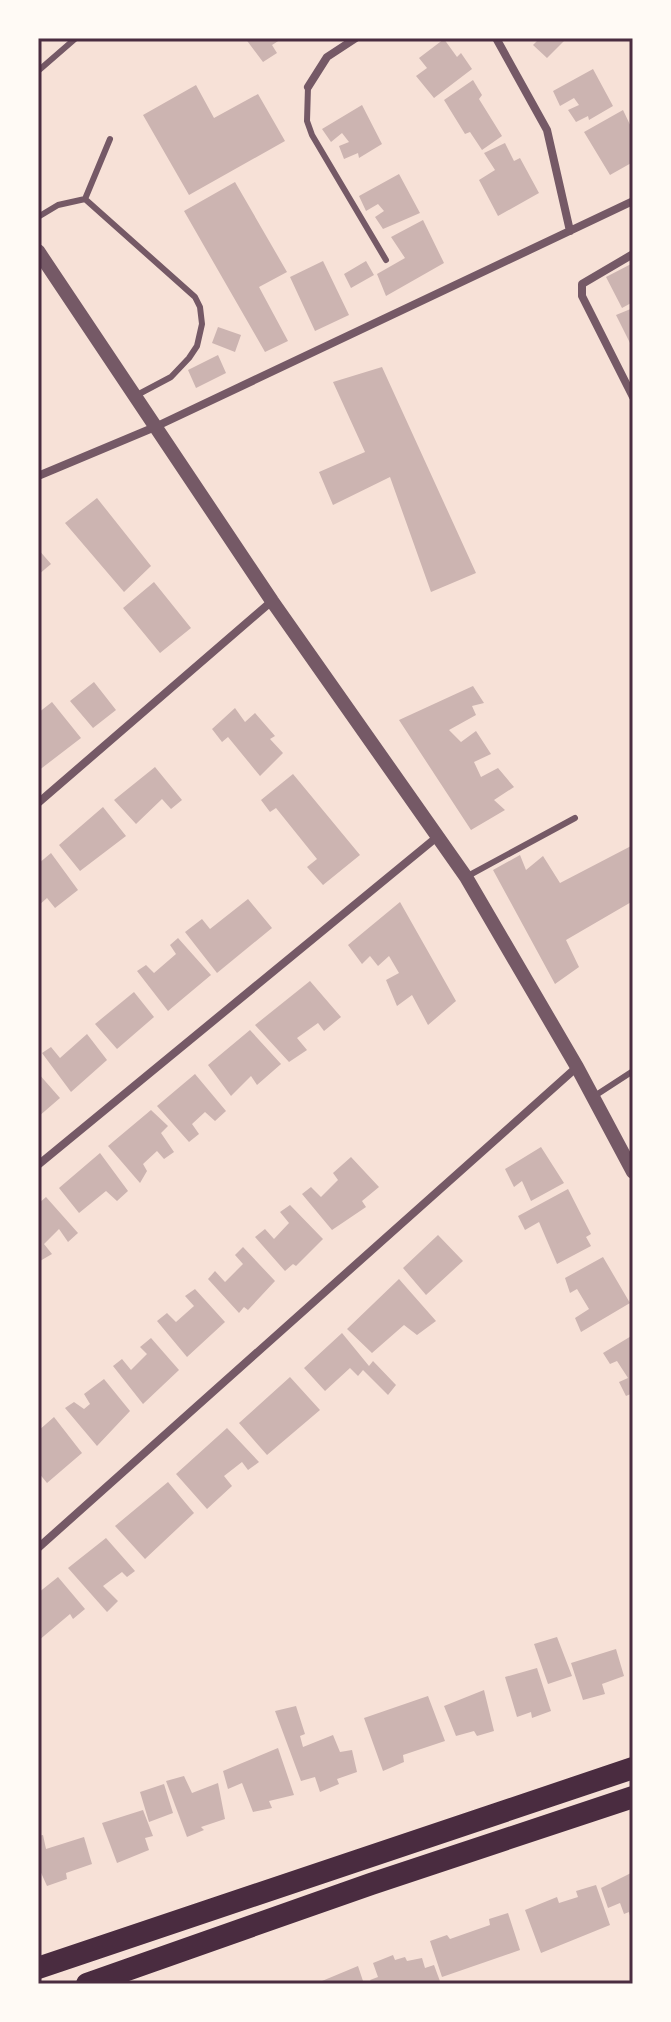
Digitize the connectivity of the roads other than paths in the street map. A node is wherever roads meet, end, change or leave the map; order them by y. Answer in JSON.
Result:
{"nodes":[{"id":1,"x":76,"y":38,"type":"edge"},
{"id":2,"x":356,"y":38,"type":"edge"},
{"id":3,"x":496,"y":38,"type":"edge"},
{"id":4,"x":38,"y":71,"type":"edge"},
{"id":5,"x":308,"y":87,"type":"joint"},
{"id":6,"x":110,"y":139,"type":"dead end"},
{"id":7,"x":85,"y":199,"type":"junction"},
{"id":8,"x":633,"y":201,"type":"edge"},
{"id":9,"x":38,"y":217,"type":"edge"},
{"id":10,"x":570,"y":231,"type":"junction"},
{"id":11,"x":38,"y":251,"type":"edge"},
{"id":12,"x":633,"y":254,"type":"edge"},
{"id":13,"x":386,"y":260,"type":"dead end"},
{"id":14,"x":135,"y":396,"type":"junction"},
{"id":15,"x":633,"y":397,"type":"edge"},
{"id":16,"x":155,"y":427,"type":"junction"},
{"id":17,"x":38,"y":476,"type":"edge"},
{"id":18,"x":272,"y":601,"type":"junction"},
{"id":19,"x":38,"y":803,"type":"edge"},
{"id":20,"x":575,"y":818,"type":"dead end"},
{"id":21,"x":437,"y":837,"type":"junction"},
{"id":22,"x":466,"y":877,"type":"junction"},
{"id":23,"x":577,"y":1067,"type":"junction"},
{"id":24,"x":633,"y":1071,"type":"edge"},
{"id":25,"x":593,"y":1097,"type":"junction"},
{"id":26,"x":38,"y":1165,"type":"edge"},
{"id":27,"x":633,"y":1172,"type":"edge"},
{"id":28,"x":38,"y":1548,"type":"edge"},
{"id":29,"x":633,"y":1768,"type":"edge"},
{"id":30,"x":633,"y":1797,"type":"edge"},
{"id":31,"x":38,"y":1968,"type":"edge"},
{"id":32,"x":87,"y":1984,"type":"edge"}],
"edges":[{"from":1,"to":4,"type":"lane"},
{"from":2,"to":5,"type":"street"},
{"from":3,"to":10,"type":"street"},
{"from":5,"to":13,"type":"lane"},
{"from":6,"to":7,"type":"lane"},
{"from":7,"to":9,"type":"lane"},
{"from":7,"to":14,"type":"lane"},
{"from":8,"to":10,"type":"street"},
{"from":10,"to":16,"type":"street"},
{"from":11,"to":14,"type":"street"},
{"from":12,"to":15,"type":"street"},
{"from":14,"to":16,"type":"street"},
{"from":16,"to":17,"type":"street"},
{"from":16,"to":18,"type":"street"},
{"from":18,"to":19,"type":"street"},
{"from":18,"to":21,"type":"street"},
{"from":20,"to":22,"type":"lane"},
{"from":21,"to":22,"type":"street"},
{"from":21,"to":26,"type":"street"},
{"from":22,"to":23,"type":"street"},
{"from":23,"to":25,"type":"street"},
{"from":23,"to":28,"type":"street"},
{"from":24,"to":25,"type":"lane"},
{"from":25,"to":27,"type":"street"},
{"from":29,"to":31,"type":"highway"},
{"from":30,"to":32,"type":"highway"}]}
